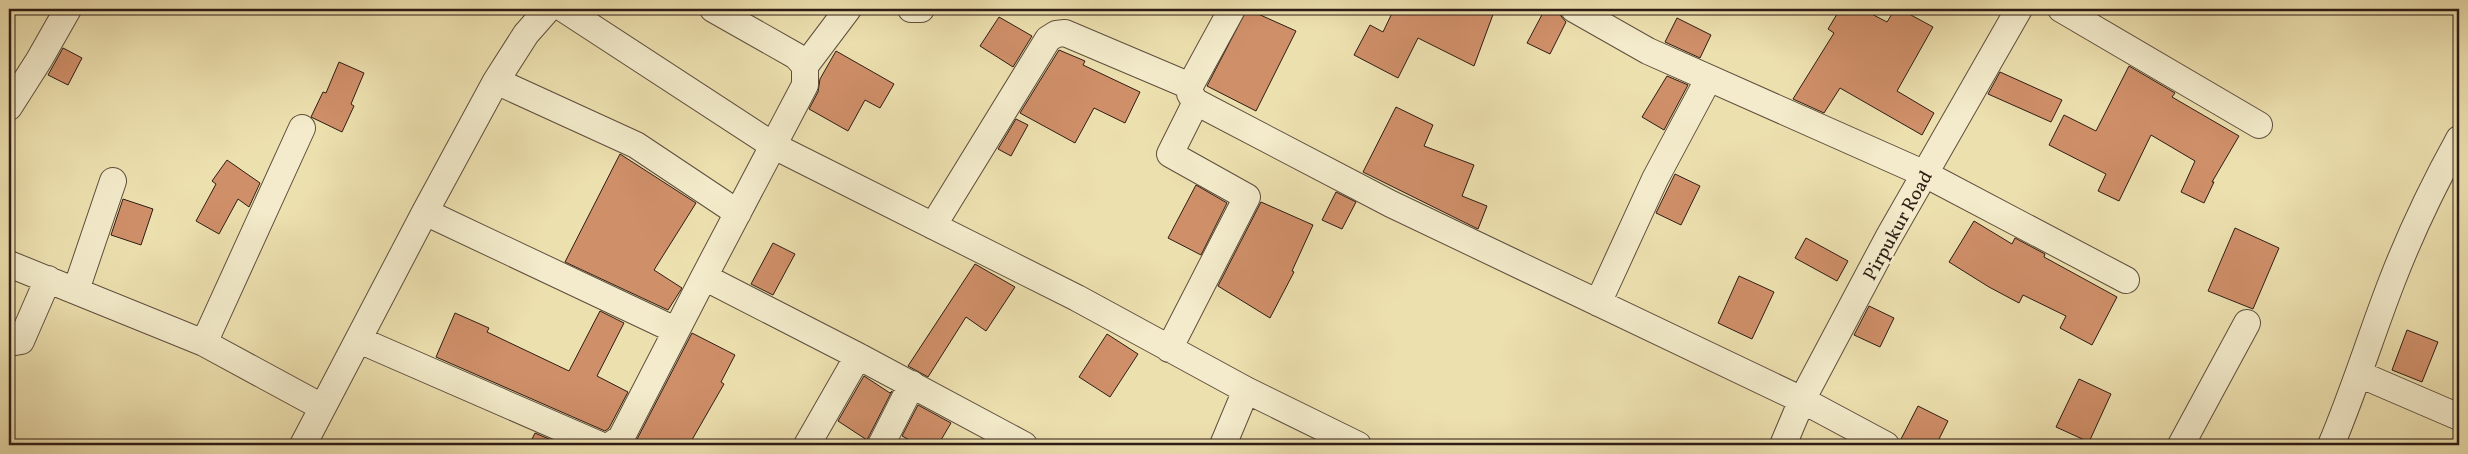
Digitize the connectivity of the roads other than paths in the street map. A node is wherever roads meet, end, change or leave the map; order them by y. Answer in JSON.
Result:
{"nodes":[{"id":1,"x":68,"y":9,"type":"edge"},
{"id":2,"x":548,"y":9,"type":"edge"},
{"id":3,"x":564,"y":9,"type":"edge"},
{"id":4,"x":713,"y":9,"type":"edge"},
{"id":5,"x":848,"y":9,"type":"edge"},
{"id":6,"x":911,"y":9,"type":"edge"},
{"id":7,"x":921,"y":9,"type":"edge"},
{"id":8,"x":1232,"y":9,"type":"edge"},
{"id":9,"x":1574,"y":9,"type":"edge"},
{"id":10,"x":2018,"y":9,"type":"edge"},
{"id":11,"x":2060,"y":9,"type":"edge"},
{"id":12,"x":805,"y":66,"type":"junction"},
{"id":13,"x":1710,"y":78,"type":"junction"},
{"id":14,"x":496,"y":81,"type":"junction"},
{"id":15,"x":1193,"y":94,"type":"junction"},
{"id":16,"x":9,"y":107,"type":"edge"},
{"id":17,"x":2259,"y":125,"type":"dead end"},
{"id":18,"x":302,"y":128,"type":"dead end"},
{"id":19,"x":2459,"y":140,"type":"edge"},
{"id":20,"x":774,"y":146,"type":"junction"},
{"id":21,"x":1925,"y":174,"type":"junction"},
{"id":22,"x":113,"y":181,"type":"dead end"},
{"id":23,"x":425,"y":212,"type":"junction"},
{"id":24,"x":738,"y":213,"type":"junction"},
{"id":25,"x":933,"y":226,"type":"junction"},
{"id":26,"x":9,"y":264,"type":"edge"},
{"id":27,"x":704,"y":277,"type":"junction"},
{"id":28,"x":48,"y":279,"type":"junction"},
{"id":29,"x":2126,"y":280,"type":"dead end"},
{"id":30,"x":76,"y":290,"type":"junction"},
{"id":31,"x":1598,"y":304,"type":"junction"},
{"id":32,"x":2247,"y":323,"type":"dead end"},
{"id":33,"x":675,"y":330,"type":"junction"},
{"id":34,"x":359,"y":340,"type":"junction"},
{"id":35,"x":9,"y":343,"type":"edge"},
{"id":36,"x":204,"y":343,"type":"junction"},
{"id":37,"x":1169,"y":349,"type":"junction"},
{"id":38,"x":858,"y":356,"type":"junction"},
{"id":39,"x":2359,"y":374,"type":"junction"},
{"id":40,"x":912,"y":384,"type":"junction"},
{"id":41,"x":1246,"y":390,"type":"junction"},
{"id":42,"x":1802,"y":400,"type":"junction"},
{"id":43,"x":322,"y":407,"type":"junction"},
{"id":44,"x":2459,"y":417,"type":"edge"},
{"id":45,"x":304,"y":445,"type":"edge"},
{"id":46,"x":600,"y":445,"type":"edge"},
{"id":47,"x":611,"y":445,"type":"edge"},
{"id":48,"x":807,"y":445,"type":"edge"},
{"id":49,"x":881,"y":445,"type":"edge"},
{"id":50,"x":1024,"y":445,"type":"edge"},
{"id":51,"x":1223,"y":445,"type":"edge"},
{"id":52,"x":1358,"y":445,"type":"edge"},
{"id":53,"x":1783,"y":445,"type":"edge"},
{"id":54,"x":1886,"y":445,"type":"edge"},
{"id":55,"x":2181,"y":445,"type":"edge"},
{"id":56,"x":2331,"y":445,"type":"edge"}],
"edges":[{"from":1,"to":16,"type":"street"},
{"from":2,"to":14,"type":"street"},
{"from":3,"to":20,"type":"street"},
{"from":4,"to":12,"type":"street"},
{"from":5,"to":12,"type":"street"},
{"from":6,"to":7,"type":"street"},
{"from":8,"to":15,"type":"street"},
{"from":9,"to":13,"type":"street"},
{"from":10,"to":21,"type":"street","name":"Pirpukur Road"},
{"from":11,"to":17,"type":"street"},
{"from":12,"to":20,"type":"street"},
{"from":13,"to":21,"type":"street"},
{"from":13,"to":31,"type":"street"},
{"from":14,"to":23,"type":"street"},
{"from":14,"to":24,"type":"street"},
{"from":15,"to":25,"type":"street"},
{"from":15,"to":31,"type":"street"},
{"from":15,"to":37,"type":"street"},
{"from":18,"to":36,"type":"street"},
{"from":19,"to":39,"type":"street"},
{"from":20,"to":24,"type":"street"},
{"from":20,"to":25,"type":"street"},
{"from":21,"to":29,"type":"street"},
{"from":21,"to":42,"type":"street","name":"Pirpukur Road"},
{"from":22,"to":30,"type":"street"},
{"from":23,"to":33,"type":"street"},
{"from":23,"to":34,"type":"street"},
{"from":24,"to":27,"type":"street"},
{"from":25,"to":37,"type":"street"},
{"from":26,"to":28,"type":"street"},
{"from":27,"to":33,"type":"street"},
{"from":27,"to":38,"type":"street"},
{"from":28,"to":30,"type":"street"},
{"from":28,"to":35,"type":"street"},
{"from":30,"to":36,"type":"street"},
{"from":31,"to":42,"type":"street"},
{"from":32,"to":55,"type":"street"},
{"from":33,"to":47,"type":"street"},
{"from":34,"to":43,"type":"street"},
{"from":34,"to":46,"type":"street"},
{"from":36,"to":43,"type":"street"},
{"from":37,"to":41,"type":"street"},
{"from":38,"to":40,"type":"street"},
{"from":38,"to":48,"type":"street"},
{"from":39,"to":44,"type":"street"},
{"from":39,"to":56,"type":"street"},
{"from":40,"to":49,"type":"street"},
{"from":40,"to":50,"type":"street"},
{"from":41,"to":51,"type":"street"},
{"from":41,"to":52,"type":"street"},
{"from":42,"to":53,"type":"street","name":"Pirpukur Road"},
{"from":42,"to":54,"type":"street"},
{"from":43,"to":45,"type":"street"}]}
